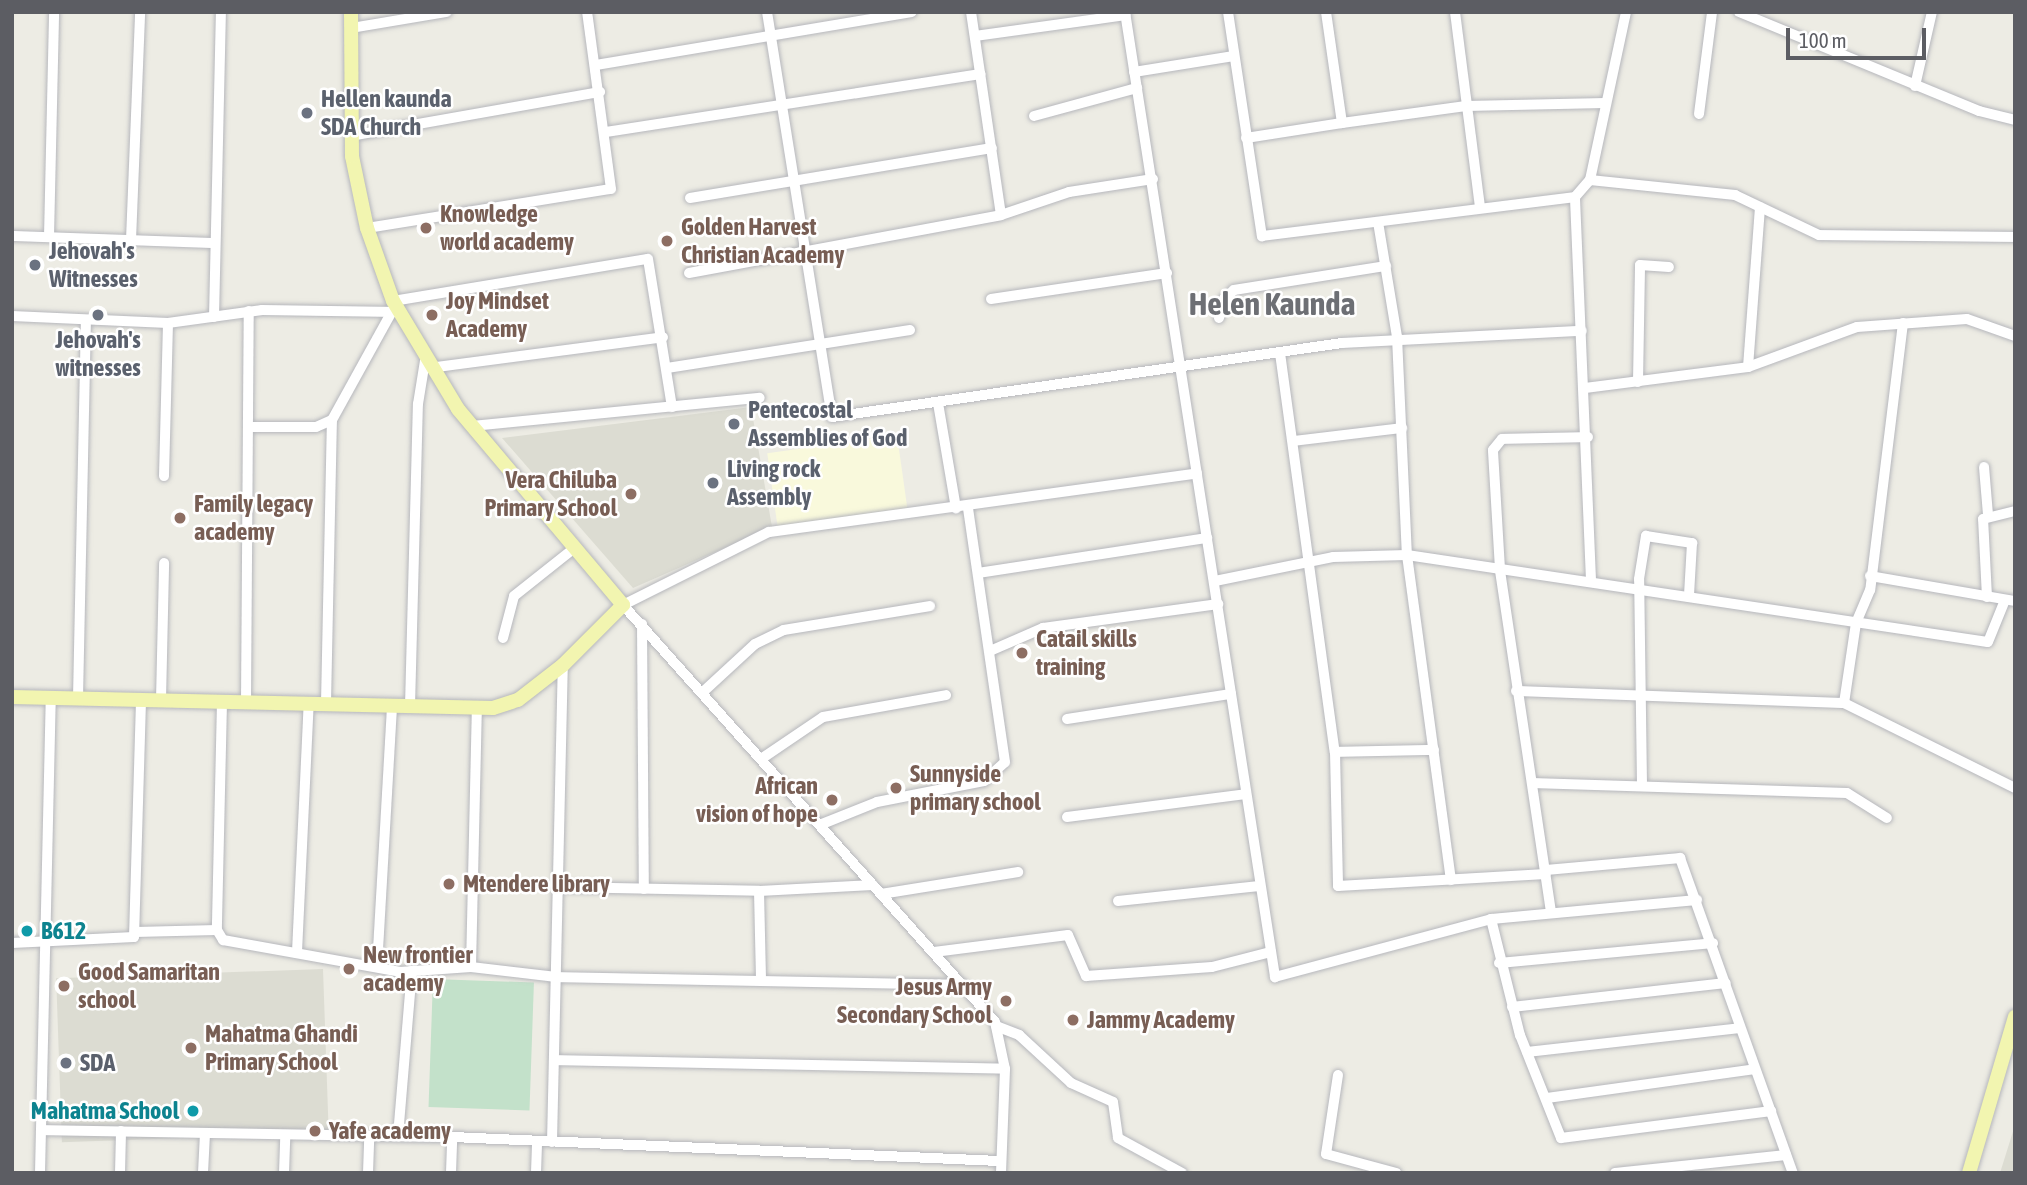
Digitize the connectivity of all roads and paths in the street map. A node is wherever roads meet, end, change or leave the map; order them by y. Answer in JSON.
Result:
{"nodes":[{"id":1,"x":54,"y":12,"type":"edge"},
{"id":2,"x":140,"y":12,"type":"edge"},
{"id":3,"x":221,"y":12,"type":"edge"},
{"id":4,"x":351,"y":12,"type":"edge"},
{"id":5,"x":447,"y":12,"type":"edge"},
{"id":6,"x":587,"y":12,"type":"edge"},
{"id":7,"x":767,"y":12,"type":"edge"},
{"id":8,"x":912,"y":12,"type":"edge"},
{"id":9,"x":971,"y":12,"type":"edge"},
{"id":10,"x":1228,"y":12,"type":"edge"},
{"id":11,"x":1326,"y":12,"type":"edge"},
{"id":12,"x":1455,"y":12,"type":"edge"},
{"id":13,"x":1626,"y":12,"type":"edge"},
{"id":14,"x":1712,"y":12,"type":"edge"},
{"id":15,"x":1739,"y":12,"type":"edge"},
{"id":16,"x":1932,"y":12,"type":"edge"},
{"id":17,"x":1126,"y":13,"type":"edge"},
{"id":18,"x":351,"y":28,"type":"junction"},
{"id":19,"x":975,"y":36,"type":"junction"},
{"id":20,"x":772,"y":38,"type":"junction"},
{"id":21,"x":1234,"y":56,"type":"junction"},
{"id":22,"x":596,"y":65,"type":"junction"},
{"id":23,"x":1134,"y":72,"type":"junction"},
{"id":24,"x":981,"y":74,"type":"junction"},
{"id":25,"x":1916,"y":86,"type":"junction"},
{"id":26,"x":1137,"y":89,"type":"junction"},
{"id":27,"x":600,"y":92,"type":"junction"},
{"id":28,"x":782,"y":103,"type":"junction"},
{"id":29,"x":1605,"y":103,"type":"junction"},
{"id":30,"x":1466,"y":106,"type":"junction"},
{"id":31,"x":1699,"y":114,"type":"dead end"},
{"id":32,"x":1034,"y":116,"type":"dead end"},
{"id":33,"x":2015,"y":120,"type":"edge"},
{"id":34,"x":1342,"y":123,"type":"junction"},
{"id":35,"x":606,"y":132,"type":"junction"},
{"id":36,"x":350,"y":136,"type":"junction"},
{"id":37,"x":1246,"y":138,"type":"junction"},
{"id":38,"x":992,"y":148,"type":"junction"},
{"id":39,"x":1153,"y":179,"type":"junction"},
{"id":40,"x":794,"y":180,"type":"junction"},
{"id":41,"x":1590,"y":180,"type":"junction"},
{"id":42,"x":1575,"y":197,"type":"junction"},
{"id":43,"x":690,"y":198,"type":"dead end"},
{"id":44,"x":1480,"y":207,"type":"junction"},
{"id":45,"x":1760,"y":207,"type":"junction"},
{"id":46,"x":1001,"y":215,"type":"junction"},
{"id":47,"x":1378,"y":222,"type":"junction"},
{"id":48,"x":367,"y":228,"type":"junction"},
{"id":49,"x":12,"y":236,"type":"edge"},
{"id":50,"x":49,"y":237,"type":"junction"},
{"id":51,"x":2015,"y":237,"type":"edge"},
{"id":52,"x":131,"y":240,"type":"junction"},
{"id":53,"x":214,"y":243,"type":"junction"},
{"id":54,"x":806,"y":252,"type":"junction"},
{"id":55,"x":1386,"y":266,"type":"junction"},
{"id":56,"x":1669,"y":267,"type":"dead end"},
{"id":57,"x":1167,"y":272,"type":"junction"},
{"id":58,"x":689,"y":273,"type":"dead end"},
{"id":59,"x":991,"y":299,"type":"dead end"},
{"id":60,"x":394,"y":309,"type":"junction"},
{"id":61,"x":250,"y":311,"type":"junction"},
{"id":62,"x":12,"y":316,"type":"edge"},
{"id":63,"x":214,"y":317,"type":"junction"},
{"id":64,"x":1219,"y":318,"type":"dead end"},
{"id":65,"x":86,"y":320,"type":"junction"},
{"id":66,"x":168,"y":323,"type":"junction"},
{"id":67,"x":1903,"y":323,"type":"junction"},
{"id":68,"x":910,"y":330,"type":"dead end"},
{"id":69,"x":1582,"y":331,"type":"junction"},
{"id":70,"x":2015,"y":335,"type":"edge"},
{"id":71,"x":663,"y":337,"type":"junction"},
{"id":72,"x":1397,"y":337,"type":"junction"},
{"id":73,"x":818,"y":344,"type":"junction"},
{"id":74,"x":1280,"y":353,"type":"junction"},
{"id":75,"x":427,"y":365,"type":"junction"},
{"id":76,"x":1181,"y":366,"type":"junction"},
{"id":77,"x":1748,"y":367,"type":"junction"},
{"id":78,"x":667,"y":368,"type":"junction"},
{"id":79,"x":1638,"y":382,"type":"junction"},
{"id":80,"x":1585,"y":388,"type":"junction"},
{"id":81,"x":760,"y":398,"type":"dead end"},
{"id":82,"x":938,"y":403,"type":"junction"},
{"id":83,"x":671,"y":407,"type":"junction"},
{"id":84,"x":332,"y":420,"type":"junction"},
{"id":85,"x":472,"y":426,"type":"junction"},
{"id":86,"x":250,"y":427,"type":"junction"},
{"id":87,"x":1402,"y":428,"type":"junction"},
{"id":88,"x":1588,"y":437,"type":"junction"},
{"id":89,"x":1293,"y":441,"type":"junction"},
{"id":90,"x":1984,"y":467,"type":"dead end"},
{"id":91,"x":1197,"y":473,"type":"junction"},
{"id":92,"x":164,"y":476,"type":"dead end"},
{"id":93,"x":968,"y":506,"type":"junction"},
{"id":94,"x":956,"y":508,"type":"junction"},
{"id":95,"x":2015,"y":511,"type":"edge"},
{"id":96,"x":1988,"y":515,"type":"junction"},
{"id":97,"x":1207,"y":538,"type":"junction"},
{"id":98,"x":573,"y":549,"type":"junction"},
{"id":99,"x":1407,"y":555,"type":"junction"},
{"id":100,"x":1311,"y":561,"type":"junction"},
{"id":101,"x":164,"y":563,"type":"dead end"},
{"id":102,"x":1500,"y":569,"type":"junction"},
{"id":103,"x":978,"y":572,"type":"junction"},
{"id":104,"x":1870,"y":576,"type":"junction"},
{"id":105,"x":1215,"y":580,"type":"junction"},
{"id":106,"x":1591,"y":580,"type":"junction"},
{"id":107,"x":1639,"y":588,"type":"junction"},
{"id":108,"x":1689,"y":595,"type":"junction"},
{"id":109,"x":1987,"y":597,"type":"junction"},
{"id":110,"x":2010,"y":601,"type":"edge"},
{"id":111,"x":1217,"y":604,"type":"junction"},
{"id":112,"x":623,"y":605,"type":"junction"},
{"id":113,"x":930,"y":606,"type":"dead end"},
{"id":114,"x":642,"y":624,"type":"junction"},
{"id":115,"x":1856,"y":624,"type":"junction"},
{"id":116,"x":503,"y":638,"type":"dead end"},
{"id":117,"x":990,"y":651,"type":"junction"},
{"id":118,"x":563,"y":665,"type":"junction"},
{"id":119,"x":705,"y":691,"type":"junction"},
{"id":120,"x":1516,"y":691,"type":"junction"},
{"id":121,"x":1231,"y":694,"type":"junction"},
{"id":122,"x":946,"y":695,"type":"dead end"},
{"id":123,"x":1645,"y":696,"type":"junction"},
{"id":124,"x":12,"y":697,"type":"edge"},
{"id":125,"x":51,"y":697,"type":"junction"},
{"id":126,"x":78,"y":698,"type":"junction"},
{"id":127,"x":141,"y":700,"type":"junction"},
{"id":128,"x":161,"y":700,"type":"junction"},
{"id":129,"x":222,"y":702,"type":"junction"},
{"id":130,"x":246,"y":702,"type":"junction"},
{"id":131,"x":309,"y":702,"type":"junction"},
{"id":132,"x":326,"y":703,"type":"junction"},
{"id":133,"x":1844,"y":703,"type":"junction"},
{"id":134,"x":392,"y":705,"type":"junction"},
{"id":135,"x":410,"y":706,"type":"junction"},
{"id":136,"x":477,"y":709,"type":"junction"},
{"id":137,"x":1067,"y":719,"type":"dead end"},
{"id":138,"x":1434,"y":750,"type":"junction"},
{"id":139,"x":1335,"y":752,"type":"junction"},
{"id":140,"x":764,"y":757,"type":"junction"},
{"id":141,"x":1532,"y":783,"type":"junction"},
{"id":142,"x":1642,"y":785,"type":"junction"},
{"id":143,"x":2015,"y":788,"type":"edge"},
{"id":144,"x":1246,"y":794,"type":"junction"},
{"id":145,"x":1067,"y":817,"type":"dead end"},
{"id":146,"x":1887,"y":818,"type":"dead end"},
{"id":147,"x":822,"y":824,"type":"junction"},
{"id":148,"x":1018,"y":872,"type":"dead end"},
{"id":149,"x":1546,"y":872,"type":"junction"},
{"id":150,"x":1451,"y":880,"type":"junction"},
{"id":151,"x":873,"y":885,"type":"junction"},
{"id":152,"x":1259,"y":886,"type":"junction"},
{"id":153,"x":559,"y":887,"type":"junction"},
{"id":154,"x":644,"y":889,"type":"junction"},
{"id":155,"x":759,"y":891,"type":"junction"},
{"id":156,"x":881,"y":894,"type":"junction"},
{"id":157,"x":1697,"y":900,"type":"junction"},
{"id":158,"x":1118,"y":901,"type":"dead end"},
{"id":159,"x":1551,"y":912,"type":"junction"},
{"id":160,"x":1491,"y":919,"type":"junction"},
{"id":161,"x":217,"y":930,"type":"junction"},
{"id":162,"x":135,"y":932,"type":"junction"},
{"id":163,"x":12,"y":943,"type":"edge"},
{"id":164,"x":1713,"y":943,"type":"junction"},
{"id":165,"x":47,"y":944,"type":"junction"},
{"id":166,"x":296,"y":952,"type":"junction"},
{"id":167,"x":934,"y":952,"type":"junction"},
{"id":168,"x":1271,"y":952,"type":"junction"},
{"id":169,"x":1499,"y":963,"type":"junction"},
{"id":170,"x":377,"y":967,"type":"junction"},
{"id":171,"x":471,"y":967,"type":"junction"},
{"id":172,"x":412,"y":971,"type":"junction"},
{"id":173,"x":556,"y":977,"type":"junction"},
{"id":174,"x":761,"y":981,"type":"junction"},
{"id":175,"x":1726,"y":983,"type":"junction"},
{"id":176,"x":964,"y":985,"type":"junction"},
{"id":177,"x":1512,"y":1007,"type":"junction"},
{"id":178,"x":2015,"y":1017,"type":"edge"},
{"id":179,"x":996,"y":1026,"type":"junction"},
{"id":180,"x":1740,"y":1028,"type":"junction"},
{"id":181,"x":1527,"y":1052,"type":"junction"},
{"id":182,"x":554,"y":1060,"type":"junction"},
{"id":183,"x":1005,"y":1069,"type":"junction"},
{"id":184,"x":1755,"y":1069,"type":"junction"},
{"id":185,"x":1338,"y":1075,"type":"dead end"},
{"id":186,"x":1547,"y":1098,"type":"junction"},
{"id":187,"x":1771,"y":1111,"type":"junction"},
{"id":188,"x":41,"y":1130,"type":"junction"},
{"id":189,"x":121,"y":1131,"type":"junction"},
{"id":190,"x":205,"y":1133,"type":"junction"},
{"id":191,"x":285,"y":1135,"type":"junction"},
{"id":192,"x":398,"y":1136,"type":"junction"},
{"id":193,"x":452,"y":1137,"type":"junction"},
{"id":194,"x":369,"y":1139,"type":"junction"},
{"id":195,"x":537,"y":1141,"type":"junction"},
{"id":196,"x":552,"y":1142,"type":"junction"},
{"id":197,"x":1786,"y":1154,"type":"junction"},
{"id":198,"x":1001,"y":1167,"type":"edge"},
{"id":199,"x":40,"y":1173,"type":"edge"},
{"id":200,"x":120,"y":1173,"type":"edge"},
{"id":201,"x":203,"y":1173,"type":"edge"},
{"id":202,"x":284,"y":1173,"type":"edge"},
{"id":203,"x":368,"y":1173,"type":"edge"},
{"id":204,"x":451,"y":1173,"type":"edge"},
{"id":205,"x":536,"y":1173,"type":"edge"},
{"id":206,"x":1182,"y":1173,"type":"edge"},
{"id":207,"x":1396,"y":1173,"type":"edge"},
{"id":208,"x":1615,"y":1173,"type":"edge"},
{"id":209,"x":1793,"y":1173,"type":"edge"},
{"id":210,"x":1969,"y":1173,"type":"edge"}],
"edges":[{"from":1,"to":50,"type":"street"},
{"from":2,"to":52,"type":"street"},
{"from":3,"to":53,"type":"street"},
{"from":4,"to":18,"type":"main road"},
{"from":5,"to":18,"type":"street"},
{"from":6,"to":22,"type":"street"},
{"from":7,"to":20,"type":"street"},
{"from":8,"to":20,"type":"street"},
{"from":9,"to":19,"type":"street"},
{"from":10,"to":21,"type":"street"},
{"from":11,"to":34,"type":"street"},
{"from":12,"to":30,"type":"street"},
{"from":13,"to":29,"type":"street"},
{"from":14,"to":31,"type":"street"},
{"from":15,"to":25,"type":"street"},
{"from":16,"to":25,"type":"street"},
{"from":17,"to":19,"type":"street"},
{"from":17,"to":23,"type":"street"},
{"from":18,"to":36,"type":"main road"},
{"from":19,"to":24,"type":"street"},
{"from":20,"to":22,"type":"street"},
{"from":20,"to":28,"type":"street"},
{"from":21,"to":23,"type":"street"},
{"from":21,"to":37,"type":"street"},
{"from":22,"to":27,"type":"street"},
{"from":23,"to":26,"type":"street"},
{"from":24,"to":28,"type":"street"},
{"from":24,"to":38,"type":"street"},
{"from":25,"to":33,"type":"street"},
{"from":26,"to":32,"type":"street"},
{"from":26,"to":39,"type":"street"},
{"from":27,"to":35,"type":"street"},
{"from":27,"to":36,"type":"street"},
{"from":28,"to":35,"type":"street"},
{"from":28,"to":40,"type":"street"},
{"from":29,"to":30,"type":"street"},
{"from":29,"to":41,"type":"street"},
{"from":30,"to":34,"type":"street"},
{"from":30,"to":44,"type":"street"},
{"from":34,"to":37,"type":"street"},
{"from":35,"to":48,"type":"street"},
{"from":36,"to":48,"type":"main road"},
{"from":37,"to":47,"type":"street"},
{"from":38,"to":40,"type":"street"},
{"from":38,"to":46,"type":"street"},
{"from":39,"to":46,"type":"street"},
{"from":39,"to":57,"type":"street"},
{"from":40,"to":43,"type":"street"},
{"from":40,"to":54,"type":"street"},
{"from":41,"to":42,"type":"street"},
{"from":41,"to":45,"type":"street"},
{"from":42,"to":44,"type":"street"},
{"from":42,"to":69,"type":"street"},
{"from":44,"to":47,"type":"street"},
{"from":45,"to":51,"type":"street"},
{"from":45,"to":77,"type":"street"},
{"from":46,"to":54,"type":"street"},
{"from":47,"to":55,"type":"street"},
{"from":48,"to":60,"type":"main road"},
{"from":49,"to":50,"type":"street"},
{"from":50,"to":52,"type":"street"},
{"from":52,"to":53,"type":"street"},
{"from":53,"to":63,"type":"street"},
{"from":54,"to":58,"type":"street"},
{"from":54,"to":73,"type":"street"},
{"from":55,"to":64,"type":"street"},
{"from":55,"to":72,"type":"street"},
{"from":56,"to":79,"type":"street"},
{"from":57,"to":59,"type":"street"},
{"from":57,"to":76,"type":"street"},
{"from":60,"to":61,"type":"street"},
{"from":60,"to":71,"type":"street"},
{"from":60,"to":75,"type":"main road"},
{"from":60,"to":84,"type":"street"},
{"from":61,"to":63,"type":"street"},
{"from":61,"to":86,"type":"street"},
{"from":62,"to":65,"type":"street"},
{"from":63,"to":66,"type":"street"},
{"from":65,"to":66,"type":"street"},
{"from":65,"to":126,"type":"street"},
{"from":66,"to":92,"type":"street"},
{"from":67,"to":70,"type":"street"},
{"from":67,"to":77,"type":"street"},
{"from":67,"to":104,"type":"street"},
{"from":68,"to":73,"type":"street"},
{"from":69,"to":72,"type":"street"},
{"from":69,"to":80,"type":"street"},
{"from":71,"to":75,"type":"street"},
{"from":71,"to":78,"type":"street"},
{"from":72,"to":74,"type":"street"},
{"from":72,"to":87,"type":"street"},
{"from":73,"to":78,"type":"street"},
{"from":73,"to":82,"type":"street"},
{"from":74,"to":76,"type":"street"},
{"from":74,"to":89,"type":"street"},
{"from":75,"to":85,"type":"main road"},
{"from":75,"to":135,"type":"street"},
{"from":76,"to":82,"type":"street"},
{"from":76,"to":91,"type":"street"},
{"from":77,"to":79,"type":"street"},
{"from":78,"to":83,"type":"street"},
{"from":79,"to":80,"type":"street"},
{"from":80,"to":88,"type":"street"},
{"from":81,"to":83,"type":"street"},
{"from":82,"to":94,"type":"street"},
{"from":83,"to":85,"type":"street"},
{"from":84,"to":86,"type":"street"},
{"from":84,"to":132,"type":"street"},
{"from":85,"to":98,"type":"main road"},
{"from":86,"to":130,"type":"street"},
{"from":87,"to":89,"type":"street"},
{"from":87,"to":99,"type":"street"},
{"from":88,"to":102,"type":"street"},
{"from":88,"to":106,"type":"street"},
{"from":89,"to":100,"type":"street"},
{"from":90,"to":96,"type":"street"},
{"from":91,"to":93,"type":"street"},
{"from":91,"to":97,"type":"street"},
{"from":93,"to":94,"type":"street"},
{"from":93,"to":103,"type":"street"},
{"from":94,"to":112,"type":"street"},
{"from":95,"to":96,"type":"street"},
{"from":96,"to":109,"type":"street"},
{"from":97,"to":103,"type":"street"},
{"from":97,"to":105,"type":"street"},
{"from":98,"to":112,"type":"main road"},
{"from":98,"to":116,"type":"street"},
{"from":99,"to":100,"type":"street"},
{"from":99,"to":102,"type":"street"},
{"from":99,"to":138,"type":"street"},
{"from":100,"to":105,"type":"street"},
{"from":100,"to":139,"type":"street"},
{"from":101,"to":128,"type":"street"},
{"from":102,"to":106,"type":"street"},
{"from":102,"to":120,"type":"street"},
{"from":103,"to":117,"type":"street"},
{"from":104,"to":109,"type":"street"},
{"from":104,"to":115,"type":"street"},
{"from":105,"to":111,"type":"street"},
{"from":106,"to":107,"type":"street"},
{"from":107,"to":108,"type":"street"},
{"from":107,"to":108,"type":"street"},
{"from":107,"to":123,"type":"street"},
{"from":108,"to":115,"type":"street"},
{"from":109,"to":110,"type":"street"},
{"from":110,"to":115,"type":"street"},
{"from":111,"to":117,"type":"street"},
{"from":111,"to":121,"type":"street"},
{"from":112,"to":114,"type":"street"},
{"from":112,"to":118,"type":"main road"},
{"from":113,"to":119,"type":"street"},
{"from":114,"to":119,"type":"street"},
{"from":114,"to":154,"type":"street"},
{"from":115,"to":133,"type":"street"},
{"from":117,"to":147,"type":"street"},
{"from":118,"to":136,"type":"main road"},
{"from":118,"to":153,"type":"street"},
{"from":119,"to":140,"type":"street"},
{"from":120,"to":123,"type":"street"},
{"from":120,"to":141,"type":"street"},
{"from":121,"to":137,"type":"street"},
{"from":121,"to":144,"type":"street"},
{"from":122,"to":140,"type":"street"},
{"from":123,"to":133,"type":"street"},
{"from":123,"to":142,"type":"street"},
{"from":124,"to":125,"type":"main road"},
{"from":125,"to":126,"type":"main road"},
{"from":125,"to":165,"type":"street"},
{"from":126,"to":127,"type":"main road"},
{"from":127,"to":128,"type":"main road"},
{"from":127,"to":162,"type":"street"},
{"from":128,"to":129,"type":"main road"},
{"from":129,"to":130,"type":"main road"},
{"from":129,"to":161,"type":"street"},
{"from":130,"to":131,"type":"main road"},
{"from":131,"to":132,"type":"main road"},
{"from":131,"to":166,"type":"street"},
{"from":132,"to":134,"type":"main road"},
{"from":133,"to":143,"type":"street"},
{"from":134,"to":135,"type":"main road"},
{"from":134,"to":170,"type":"street"},
{"from":135,"to":136,"type":"main road"},
{"from":136,"to":171,"type":"street"},
{"from":138,"to":139,"type":"street"},
{"from":138,"to":150,"type":"street"},
{"from":139,"to":150,"type":"street"},
{"from":140,"to":147,"type":"street"},
{"from":141,"to":142,"type":"street"},
{"from":141,"to":149,"type":"street"},
{"from":142,"to":146,"type":"street"},
{"from":144,"to":145,"type":"street"},
{"from":144,"to":152,"type":"street"},
{"from":147,"to":151,"type":"street"},
{"from":148,"to":156,"type":"street"},
{"from":149,"to":150,"type":"street"},
{"from":149,"to":157,"type":"street"},
{"from":149,"to":159,"type":"street"},
{"from":151,"to":155,"type":"street"},
{"from":151,"to":156,"type":"street"},
{"from":152,"to":158,"type":"street"},
{"from":152,"to":168,"type":"street"},
{"from":153,"to":154,"type":"street"},
{"from":153,"to":173,"type":"street"},
{"from":154,"to":155,"type":"street"},
{"from":155,"to":174,"type":"street"},
{"from":156,"to":167,"type":"street"},
{"from":157,"to":159,"type":"street"},
{"from":157,"to":164,"type":"street"},
{"from":159,"to":160,"type":"street"},
{"from":160,"to":168,"type":"street"},
{"from":160,"to":169,"type":"street"},
{"from":161,"to":162,"type":"street"},
{"from":161,"to":166,"type":"street"},
{"from":162,"to":165,"type":"street"},
{"from":163,"to":165,"type":"street"},
{"from":164,"to":169,"type":"street"},
{"from":164,"to":175,"type":"street"},
{"from":165,"to":188,"type":"street"},
{"from":166,"to":170,"type":"street"},
{"from":167,"to":168,"type":"street"},
{"from":167,"to":176,"type":"street"},
{"from":169,"to":177,"type":"street"},
{"from":170,"to":172,"type":"street"},
{"from":171,"to":172,"type":"street"},
{"from":171,"to":173,"type":"street"},
{"from":172,"to":192,"type":"street"},
{"from":173,"to":174,"type":"street"},
{"from":173,"to":182,"type":"street"},
{"from":174,"to":176,"type":"street"},
{"from":175,"to":177,"type":"street"},
{"from":175,"to":180,"type":"street"},
{"from":176,"to":179,"type":"street"},
{"from":177,"to":181,"type":"street"},
{"from":178,"to":210,"type":"main road"},
{"from":179,"to":183,"type":"street"},
{"from":179,"to":206,"type":"street"},
{"from":180,"to":181,"type":"street"},
{"from":180,"to":184,"type":"street"},
{"from":181,"to":186,"type":"street"},
{"from":182,"to":183,"type":"street"},
{"from":182,"to":196,"type":"street"},
{"from":183,"to":198,"type":"street"},
{"from":184,"to":186,"type":"street"},
{"from":184,"to":187,"type":"street"},
{"from":185,"to":207,"type":"street"},
{"from":186,"to":187,"type":"street"},
{"from":187,"to":197,"type":"street"},
{"from":188,"to":189,"type":"street"},
{"from":188,"to":199,"type":"street"},
{"from":189,"to":190,"type":"street"},
{"from":189,"to":200,"type":"street"},
{"from":190,"to":191,"type":"street"},
{"from":190,"to":201,"type":"street"},
{"from":191,"to":194,"type":"street"},
{"from":191,"to":202,"type":"street"},
{"from":192,"to":193,"type":"street"},
{"from":192,"to":194,"type":"street"},
{"from":193,"to":195,"type":"street"},
{"from":193,"to":204,"type":"street"},
{"from":194,"to":203,"type":"street"},
{"from":195,"to":196,"type":"street"},
{"from":195,"to":205,"type":"street"},
{"from":196,"to":198,"type":"street"},
{"from":197,"to":208,"type":"street"},
{"from":197,"to":209,"type":"street"}]}
